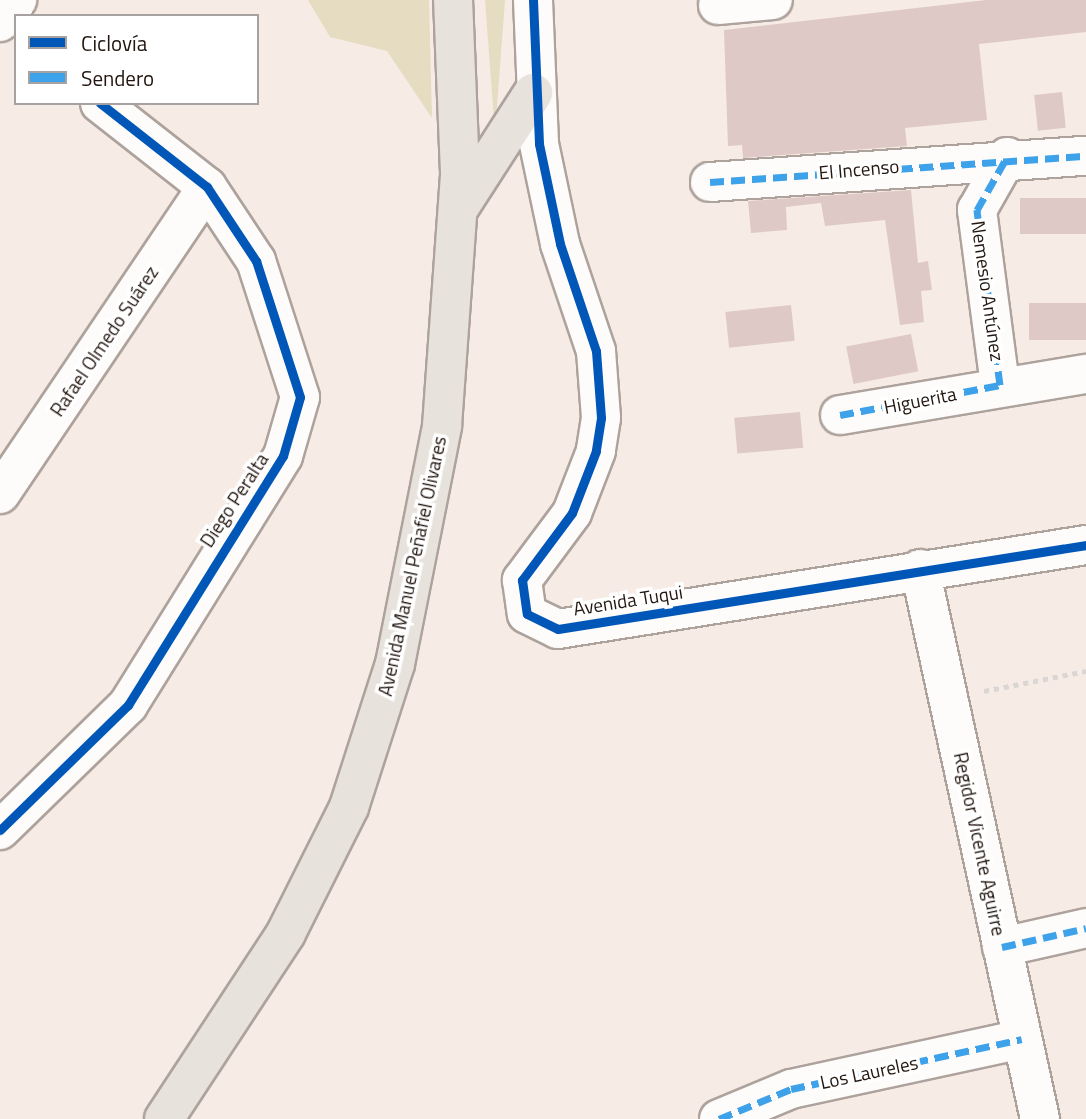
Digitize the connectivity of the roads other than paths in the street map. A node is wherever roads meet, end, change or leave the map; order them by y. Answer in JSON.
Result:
{"nodes":[{"id":1,"x":17,"y":0,"type":"edge"},
{"id":2,"x":453,"y":0,"type":"edge"},
{"id":3,"x":533,"y":0,"type":"edge"},
{"id":4,"x":773,"y":0,"type":"edge"},
{"id":5,"x":718,"y":5,"type":"dead end"},
{"id":6,"x":0,"y":23,"type":"edge"},
{"id":7,"x":14,"y":35,"type":"edge"},
{"id":8,"x":533,"y":93,"type":"junction"},
{"id":9,"x":103,"y":105,"type":"edge"},
{"id":10,"x":1086,"y":156,"type":"edge"},
{"id":11,"x":1007,"y":157,"type":"junction"},
{"id":12,"x":710,"y":182,"type":"dead end"},
{"id":13,"x":207,"y":187,"type":"junction"},
{"id":14,"x":458,"y":209,"type":"junction"},
{"id":15,"x":1086,"y":374,"type":"edge"},
{"id":16,"x":1000,"y":386,"type":"junction"},
{"id":17,"x":840,"y":415,"type":"dead end"},
{"id":18,"x":0,"y":494,"type":"edge"},
{"id":19,"x":1086,"y":545,"type":"edge"},
{"id":20,"x":920,"y":569,"type":"junction"},
{"id":21,"x":3,"y":820,"type":"edge"},
{"id":22,"x":1086,"y":928,"type":"edge"},
{"id":23,"x":1002,"y":947,"type":"junction"},
{"id":24,"x":1022,"y":1039,"type":"junction"},
{"id":25,"x":164,"y":1119,"type":"edge"},
{"id":26,"x":719,"y":1119,"type":"edge"},
{"id":27,"x":1040,"y":1119,"type":"edge"}],
"edges":[{"from":1,"to":6,"type":"street"},
{"from":2,"to":14,"type":"main road","name":"Avenida Manuel Peñafiel Olivares"},
{"from":3,"to":8,"type":"street","name":"Avenida Tuqui"},
{"from":4,"to":5,"type":"street"},
{"from":6,"to":7,"type":"street"},
{"from":8,"to":14,"type":"main road"},
{"from":8,"to":20,"type":"street","name":"Avenida Tuqui"},
{"from":9,"to":13,"type":"street","name":"Diego Peralta"},
{"from":10,"to":11,"type":"street"},
{"from":11,"to":12,"type":"street","name":"El Incenso"},
{"from":11,"to":16,"type":"street","name":"Nemesio Antúnez"},
{"from":13,"to":18,"type":"street","name":"Rafael Olmedo Suárez"},
{"from":13,"to":21,"type":"street","name":"Diego Peralta"},
{"from":14,"to":25,"type":"main road","name":"Avenida Manuel Peñafiel Olivares"},
{"from":15,"to":16,"type":"street","name":"Higuerita"},
{"from":16,"to":17,"type":"street","name":"Higuerita"},
{"from":19,"to":20,"type":"street","name":"Avenida Tuqui"},
{"from":20,"to":23,"type":"street","name":"Regidor Vicente Aguirre"},
{"from":22,"to":23,"type":"street"},
{"from":23,"to":24,"type":"street","name":"Regidor Vicente Aguirre"},
{"from":24,"to":26,"type":"street","name":"Los Laureles"},
{"from":24,"to":27,"type":"street","name":"Regidor Vicente Aguirre"}]}
